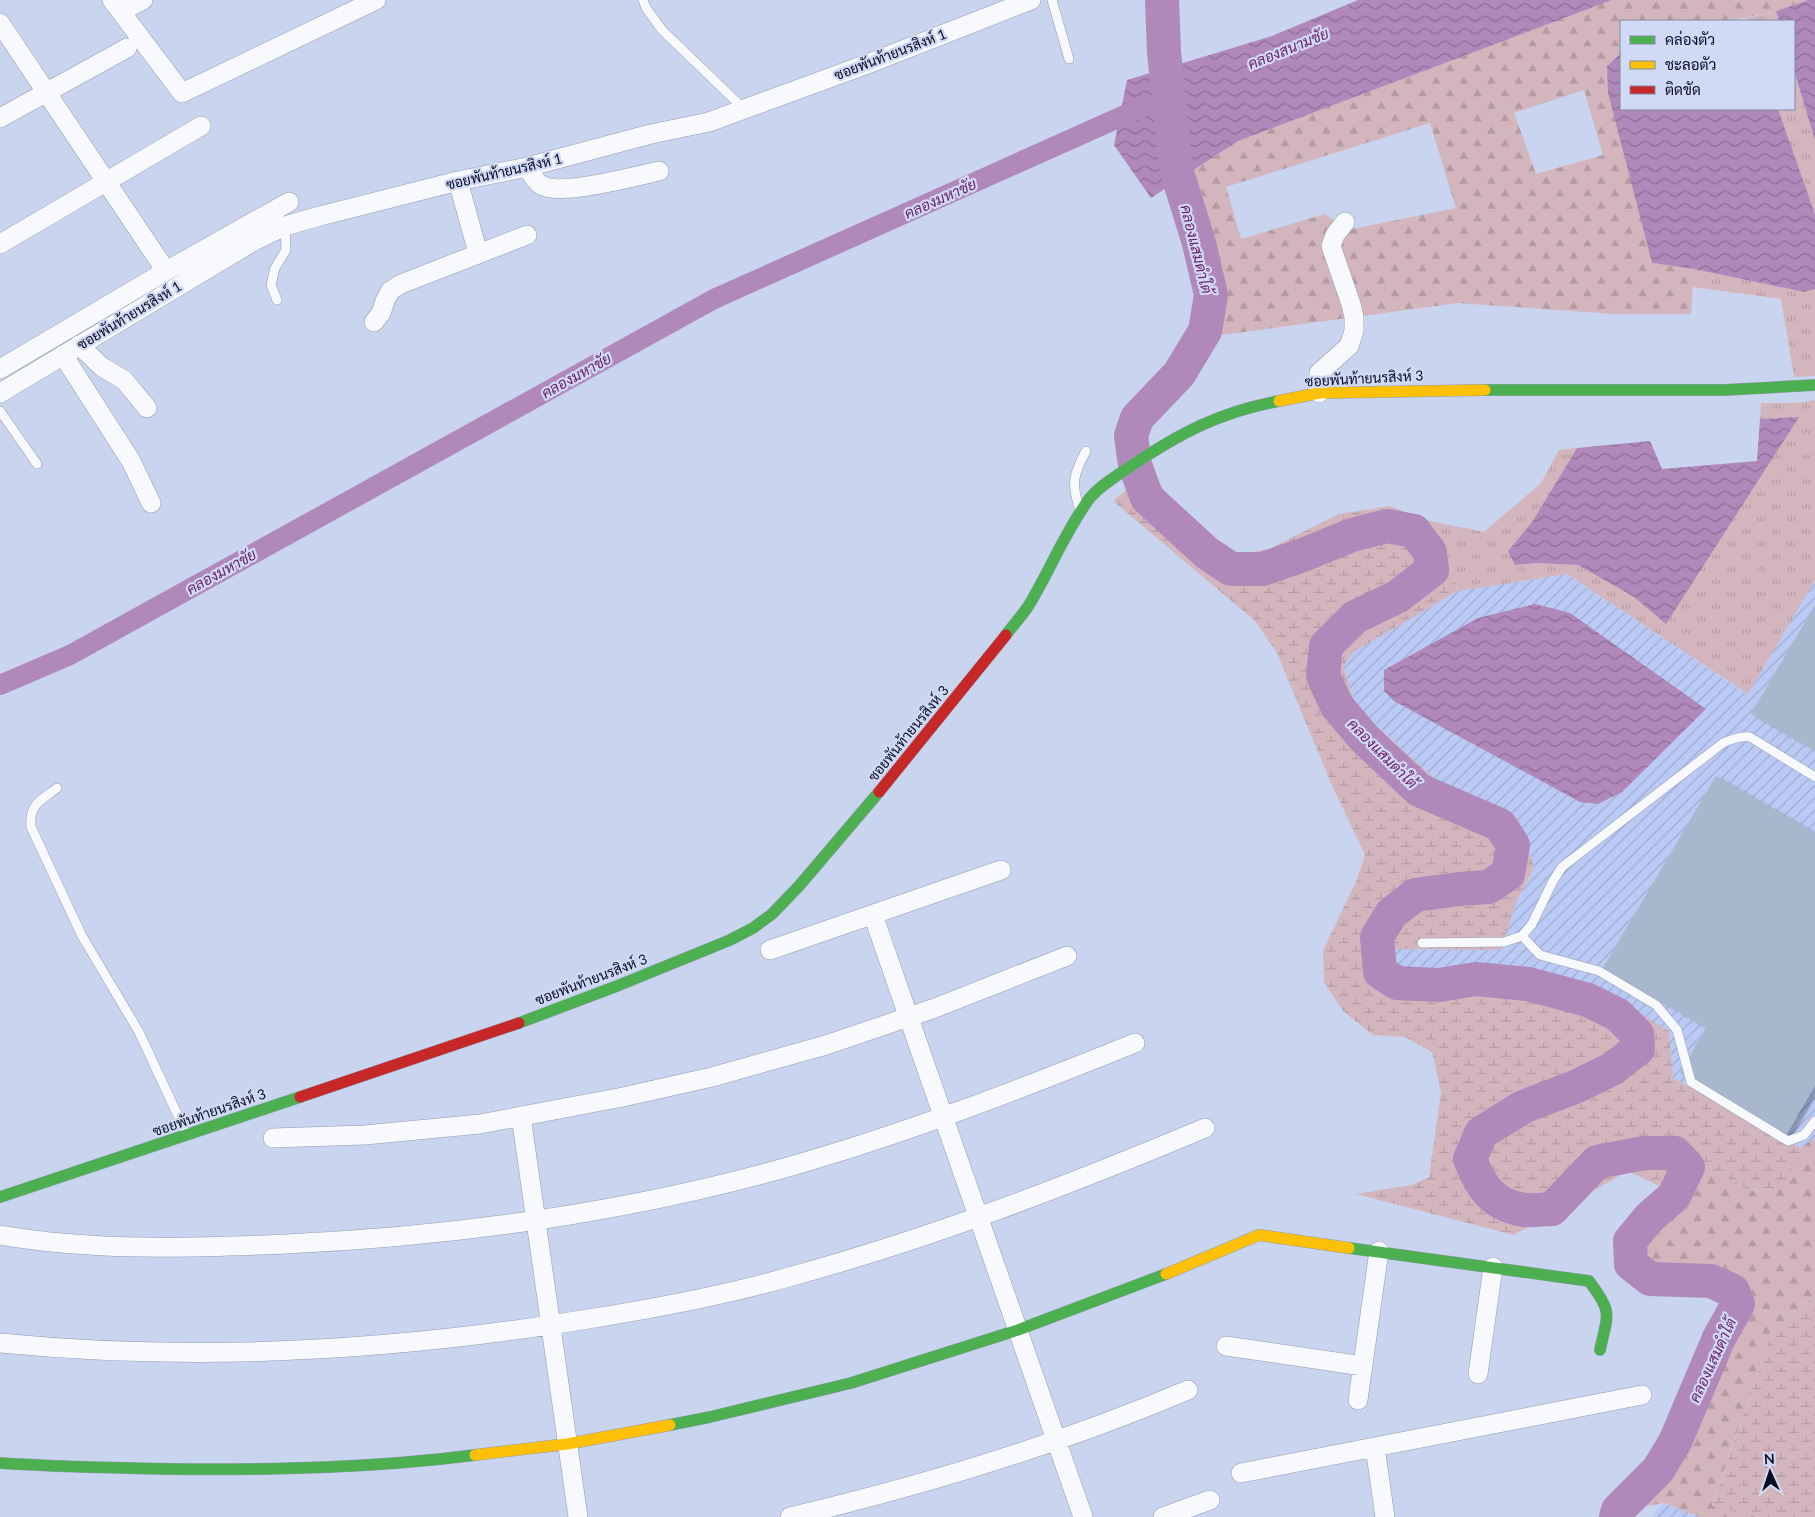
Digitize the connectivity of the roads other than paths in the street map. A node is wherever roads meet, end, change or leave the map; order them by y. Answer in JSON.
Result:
{"nodes":[{"id":1,"x":143,"y":0,"type":"edge"},
{"id":2,"x":376,"y":0,"type":"edge"},
{"id":3,"x":643,"y":0,"type":"edge"},
{"id":4,"x":1031,"y":0,"type":"edge"},
{"id":5,"x":1052,"y":0,"type":"edge"},
{"id":6,"x":117,"y":5,"type":"edge"},
{"id":7,"x":0,"y":22,"type":"edge"},
{"id":8,"x":127,"y":48,"type":"dead end"},
{"id":9,"x":1069,"y":59,"type":"dead end"},
{"id":10,"x":47,"y":92,"type":"junction"},
{"id":11,"x":743,"y":108,"type":"junction"},
{"id":12,"x":0,"y":118,"type":"edge"},
{"id":13,"x":201,"y":126,"type":"dead end"},
{"id":14,"x":527,"y":167,"type":"junction"},
{"id":15,"x":659,"y":172,"type":"dead end"},
{"id":16,"x":107,"y":180,"type":"junction"},
{"id":17,"x":458,"y":181,"type":"junction"},
{"id":18,"x":289,"y":202,"type":"dead end"},
{"id":19,"x":1345,"y":222,"type":"dead end"},
{"id":20,"x":285,"y":226,"type":"junction"},
{"id":21,"x":527,"y":235,"type":"dead end"},
{"id":22,"x":0,"y":244,"type":"edge"},
{"id":23,"x":478,"y":253,"type":"junction"},
{"id":24,"x":166,"y":271,"type":"junction"},
{"id":25,"x":277,"y":300,"type":"dead end"},
{"id":26,"x":374,"y":322,"type":"dead end"},
{"id":27,"x":79,"y":345,"type":"junction"},
{"id":28,"x":63,"y":355,"type":"junction"},
{"id":29,"x":0,"y":369,"type":"edge"},
{"id":30,"x":1815,"y":385,"type":"edge"},
{"id":31,"x":0,"y":393,"type":"edge"},
{"id":32,"x":1319,"y":393,"type":"junction"},
{"id":33,"x":147,"y":408,"type":"dead end"},
{"id":34,"x":0,"y":411,"type":"edge"},
{"id":35,"x":1086,"y":451,"type":"dead end"},
{"id":36,"x":37,"y":464,"type":"dead end"},
{"id":37,"x":151,"y":503,"type":"dead end"},
{"id":38,"x":1080,"y":512,"type":"junction"},
{"id":39,"x":1815,"y":777,"type":"edge"},
{"id":40,"x":56,"y":788,"type":"dead end"},
{"id":41,"x":1000,"y":870,"type":"dead end"},
{"id":42,"x":873,"y":915,"type":"junction"},
{"id":43,"x":1522,"y":936,"type":"junction"},
{"id":44,"x":1422,"y":943,"type":"dead end"},
{"id":45,"x":770,"y":950,"type":"dead end"},
{"id":46,"x":1067,"y":956,"type":"dead end"},
{"id":47,"x":909,"y":1017,"type":"junction"},
{"id":48,"x":1135,"y":1044,"type":"dead end"},
{"id":49,"x":521,"y":1116,"type":"junction"},
{"id":50,"x":943,"y":1117,"type":"junction"},
{"id":51,"x":1815,"y":1121,"type":"edge"},
{"id":52,"x":1204,"y":1128,"type":"dead end"},
{"id":53,"x":187,"y":1135,"type":"junction"},
{"id":54,"x":273,"y":1138,"type":"dead end"},
{"id":55,"x":0,"y":1197,"type":"edge"},
{"id":56,"x":979,"y":1218,"type":"junction"},
{"id":57,"x":536,"y":1221,"type":"junction"},
{"id":58,"x":0,"y":1235,"type":"edge"},
{"id":59,"x":1379,"y":1251,"type":"junction"},
{"id":60,"x":1492,"y":1267,"type":"junction"},
{"id":61,"x":550,"y":1325,"type":"junction"},
{"id":62,"x":1018,"y":1330,"type":"junction"},
{"id":63,"x":0,"y":1343,"type":"edge"},
{"id":64,"x":1226,"y":1346,"type":"dead end"},
{"id":65,"x":1600,"y":1350,"type":"dead end"},
{"id":66,"x":1363,"y":1366,"type":"junction"},
{"id":67,"x":1478,"y":1374,"type":"dead end"},
{"id":68,"x":1188,"y":1390,"type":"dead end"},
{"id":69,"x":1642,"y":1395,"type":"dead end"},
{"id":70,"x":1358,"y":1400,"type":"dead end"},
{"id":71,"x":1057,"y":1441,"type":"junction"},
{"id":72,"x":567,"y":1444,"type":"junction"},
{"id":73,"x":1375,"y":1447,"type":"junction"},
{"id":74,"x":0,"y":1463,"type":"edge"},
{"id":75,"x":1242,"y":1473,"type":"dead end"},
{"id":76,"x":1210,"y":1500,"type":"dead end"},
{"id":77,"x":578,"y":1517,"type":"edge"},
{"id":78,"x":790,"y":1517,"type":"edge"},
{"id":79,"x":1083,"y":1517,"type":"edge"},
{"id":80,"x":1163,"y":1517,"type":"edge"},
{"id":81,"x":1385,"y":1517,"type":"edge"}],
"edges":[{"from":1,"to":6,"type":"street"},
{"from":2,"to":6,"type":"street"},
{"from":3,"to":11,"type":"lane"},
{"from":4,"to":11,"type":"street","name":"ซอยพันท้ายนรสิงห์ 1"},
{"from":5,"to":9,"type":"lane"},
{"from":7,"to":10,"type":"street"},
{"from":8,"to":10,"type":"street"},
{"from":10,"to":12,"type":"street"},
{"from":10,"to":16,"type":"street"},
{"from":11,"to":14,"type":"street","name":"ซอยพันท้ายนรสิงห์ 1"},
{"from":13,"to":16,"type":"street"},
{"from":14,"to":15,"type":"street"},
{"from":14,"to":17,"type":"street","name":"ซอยพันท้ายนรสิงห์ 1"},
{"from":16,"to":22,"type":"street"},
{"from":16,"to":24,"type":"street"},
{"from":17,"to":20,"type":"street","name":"ซอยพันท้ายนรสิงห์ 1"},
{"from":17,"to":23,"type":"street"},
{"from":18,"to":24,"type":"street"},
{"from":19,"to":32,"type":"street"},
{"from":20,"to":25,"type":"lane"},
{"from":20,"to":27,"type":"street","name":"ซอยพันท้ายนรสิงห์ 1"},
{"from":21,"to":23,"type":"street"},
{"from":23,"to":26,"type":"street"},
{"from":24,"to":29,"type":"street"},
{"from":27,"to":28,"type":"street","name":"ซอยพันท้ายนรสิงห์ 1"},
{"from":27,"to":33,"type":"street"},
{"from":28,"to":31,"type":"street","name":"ซอยพันท้ายนรสิงห์ 1"},
{"from":28,"to":37,"type":"street"},
{"from":30,"to":32,"type":"street","name":"ซอยพันท้ายนรสิงห์ 3"},
{"from":32,"to":38,"type":"street","name":"ซอยพันท้ายนรสิงห์ 3"},
{"from":34,"to":36,"type":"lane"},
{"from":35,"to":38,"type":"lane"},
{"from":38,"to":53,"type":"street","name":"ซอยพันท้ายนรสิงห์ 3"},
{"from":39,"to":43,"type":"lane"},
{"from":40,"to":53,"type":"lane"},
{"from":41,"to":42,"type":"street"},
{"from":42,"to":45,"type":"street"},
{"from":42,"to":47,"type":"street"},
{"from":43,"to":44,"type":"lane"},
{"from":43,"to":51,"type":"lane"},
{"from":46,"to":47,"type":"street"},
{"from":47,"to":49,"type":"street"},
{"from":47,"to":50,"type":"street"},
{"from":48,"to":50,"type":"street"},
{"from":49,"to":54,"type":"street"},
{"from":49,"to":57,"type":"street"},
{"from":50,"to":56,"type":"street"},
{"from":50,"to":57,"type":"street"},
{"from":52,"to":56,"type":"street"},
{"from":53,"to":55,"type":"street","name":"ซอยพันท้ายนรสิงห์ 3"},
{"from":56,"to":61,"type":"street"},
{"from":56,"to":62,"type":"street"},
{"from":57,"to":58,"type":"street"},
{"from":57,"to":61,"type":"street"},
{"from":59,"to":60,"type":"street"},
{"from":59,"to":62,"type":"street"},
{"from":59,"to":66,"type":"street"},
{"from":60,"to":65,"type":"street"},
{"from":60,"to":67,"type":"street"},
{"from":61,"to":63,"type":"street"},
{"from":61,"to":72,"type":"street"},
{"from":62,"to":71,"type":"street"},
{"from":62,"to":72,"type":"street"},
{"from":64,"to":66,"type":"street"},
{"from":66,"to":70,"type":"street"},
{"from":68,"to":71,"type":"street"},
{"from":69,"to":73,"type":"street"},
{"from":71,"to":78,"type":"street"},
{"from":71,"to":79,"type":"street"},
{"from":72,"to":74,"type":"street"},
{"from":72,"to":77,"type":"street"},
{"from":73,"to":75,"type":"street"},
{"from":73,"to":81,"type":"street"},
{"from":76,"to":80,"type":"street"}]}
